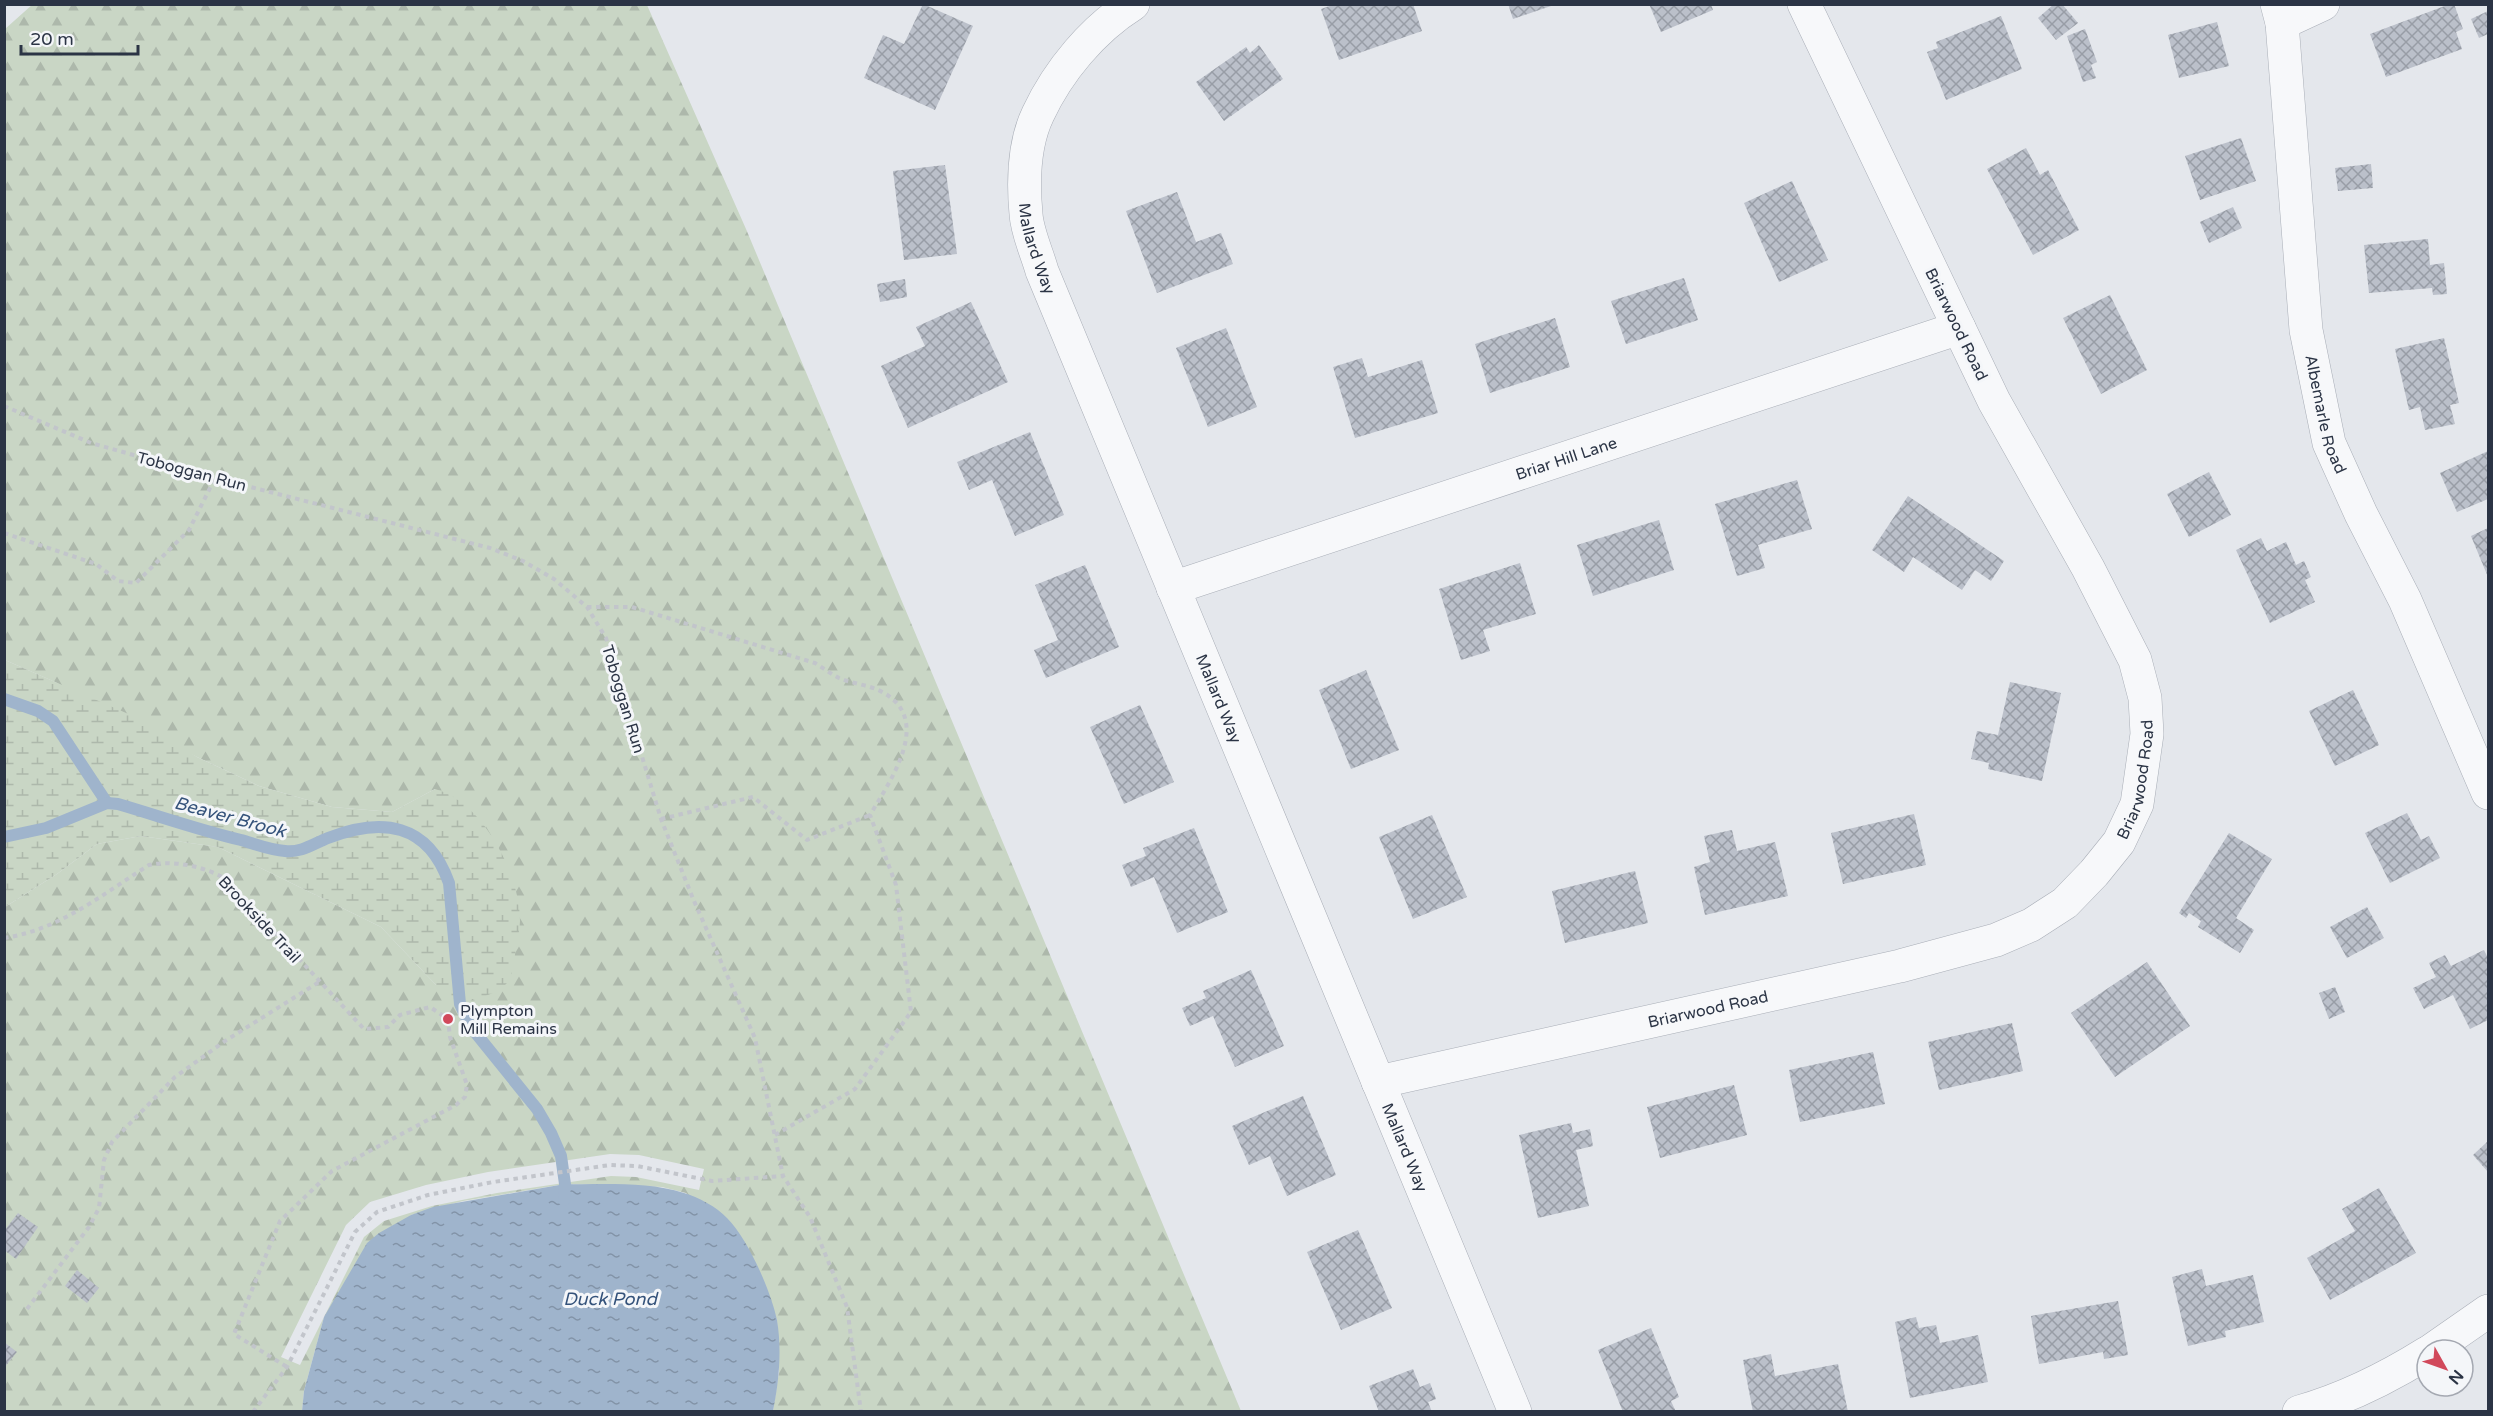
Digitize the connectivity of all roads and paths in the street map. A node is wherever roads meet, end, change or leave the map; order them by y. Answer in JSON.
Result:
{"nodes":[{"id":1,"x":1134,"y":4,"type":"edge"},
{"id":2,"x":1804,"y":4,"type":"edge"},
{"id":3,"x":2323,"y":4,"type":"edge"},
{"id":4,"x":2279,"y":14,"type":"edge"},
{"id":5,"x":1959,"y":328,"type":"junction"},
{"id":6,"x":4,"y":406,"type":"edge"},
{"id":7,"x":214,"y":478,"type":"junction"},
{"id":8,"x":4,"y":533,"type":"edge"},
{"id":9,"x":1173,"y":588,"type":"junction"},
{"id":10,"x":587,"y":607,"type":"junction"},
{"id":11,"x":2488,"y":793,"type":"edge"},
{"id":12,"x":870,"y":815,"type":"junction"},
{"id":13,"x":662,"y":819,"type":"junction"},
{"id":14,"x":4,"y":938,"type":"edge"},
{"id":15,"x":319,"y":982,"type":"junction"},
{"id":16,"x":1378,"y":1083,"type":"junction"},
{"id":17,"x":775,"y":1135,"type":"junction"},
{"id":18,"x":783,"y":1176,"type":"junction"},
{"id":19,"x":27,"y":1309,"type":"dead end"},
{"id":20,"x":2488,"y":1311,"type":"edge"},
{"id":21,"x":2449,"y":1338,"type":"edge"},
{"id":22,"x":2415,"y":1360,"type":"edge"},
{"id":23,"x":287,"y":1367,"type":"junction"},
{"id":24,"x":254,"y":1412,"type":"edge"},
{"id":25,"x":861,"y":1412,"type":"edge"},
{"id":26,"x":1515,"y":1412,"type":"edge"},
{"id":27,"x":2300,"y":1412,"type":"edge"}],
"edges":[{"from":1,"to":9,"type":"street","name":"Mallard Way"},
{"from":2,"to":5,"type":"street","name":"Briarwood Road"},
{"from":3,"to":4,"type":"street"},
{"from":4,"to":11,"type":"street","name":"Albemarle Road"},
{"from":5,"to":9,"type":"street","name":"Briar Hill Lane"},
{"from":5,"to":16,"type":"street","name":"Briarwood Road"},
{"from":6,"to":7,"type":"path","name":"Toboggan Run"},
{"from":7,"to":8,"type":"path"},
{"from":7,"to":10,"type":"path","name":"Toboggan Run"},
{"from":9,"to":16,"type":"street","name":"Mallard Way"},
{"from":10,"to":12,"type":"path"},
{"from":10,"to":13,"type":"path","name":"Toboggan Run"},
{"from":12,"to":13,"type":"path"},
{"from":12,"to":17,"type":"path"},
{"from":13,"to":17,"type":"path","name":"Toboggan Run"},
{"from":14,"to":15,"type":"path","name":"Brookside Trail"},
{"from":15,"to":19,"type":"path"},
{"from":15,"to":23,"type":"path","name":"Brookside Trail"},
{"from":16,"to":26,"type":"street","name":"Mallard Way"},
{"from":17,"to":18,"type":"path","name":"Toboggan Run"},
{"from":18,"to":23,"type":"path"},
{"from":18,"to":25,"type":"path"},
{"from":20,"to":21,"type":"street"},
{"from":22,"to":27,"type":"street"},
{"from":23,"to":24,"type":"path"}]}
